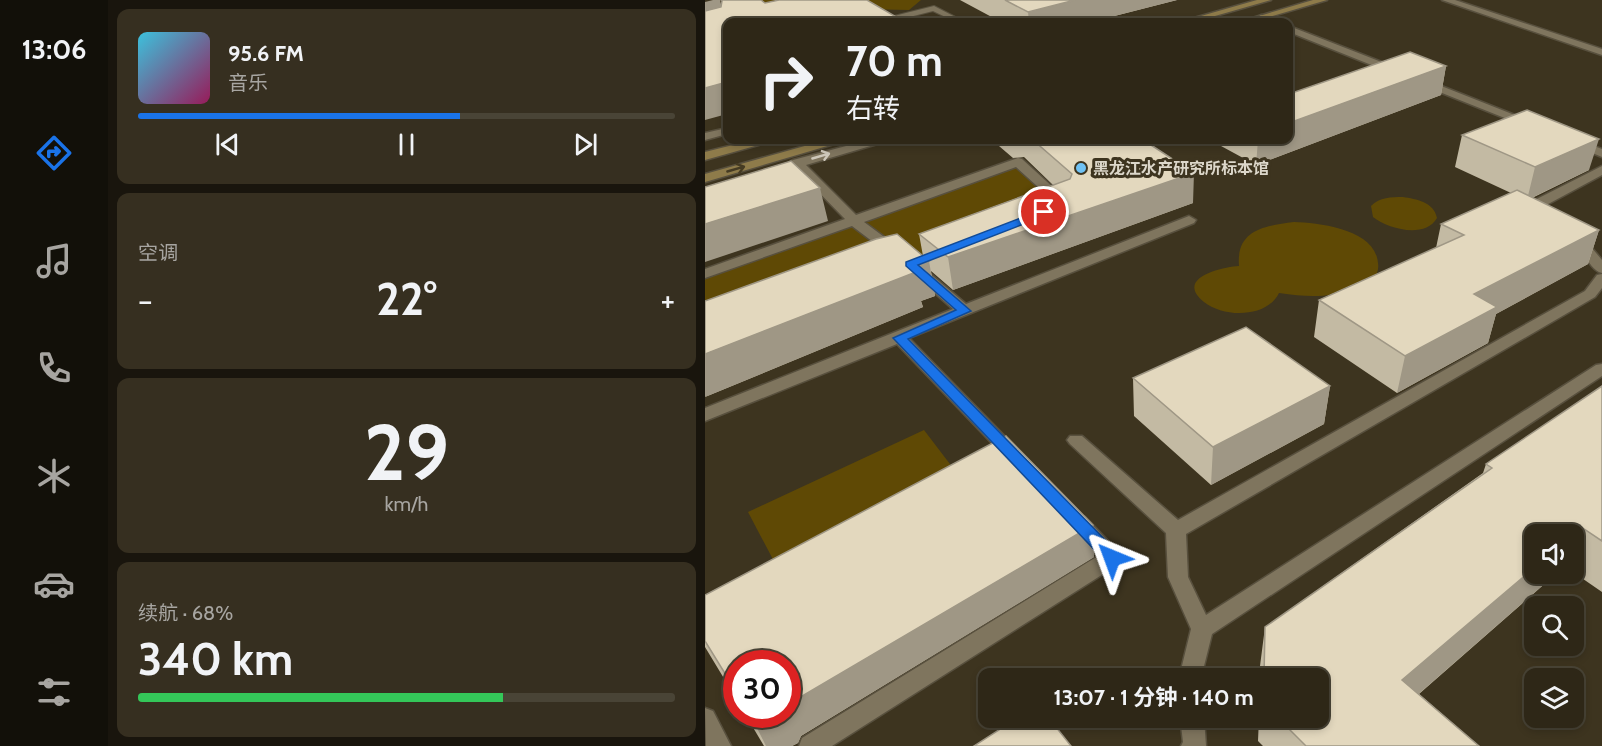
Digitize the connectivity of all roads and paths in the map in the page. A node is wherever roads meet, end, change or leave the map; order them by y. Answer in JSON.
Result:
{"nodes":[{"id":1,"x":940,"y":0,"type":"edge"},
{"id":2,"x":1267,"y":0,"type":"edge"},
{"id":3,"x":1323,"y":0,"type":"edge"},
{"id":4,"x":1446,"y":0,"type":"edge"},
{"id":5,"x":934,"y":8,"type":"junction"},
{"id":6,"x":896,"y":18,"type":"edge"},
{"id":7,"x":953,"y":18,"type":"edge"},
{"id":8,"x":1200,"y":18,"type":"edge"},
{"id":9,"x":1261,"y":18,"type":"edge"},
{"id":10,"x":1293,"y":31,"type":"edge"},
{"id":11,"x":1602,"y":52,"type":"edge"},
{"id":12,"x":1537,"y":127,"type":"edge"},
{"id":13,"x":723,"y":132,"type":"edge"},
{"id":14,"x":1559,"y":135,"type":"edge"},
{"id":15,"x":705,"y":137,"type":"edge"},
{"id":16,"x":748,"y":144,"type":"edge"},
{"id":17,"x":823,"y":144,"type":"edge"},
{"id":18,"x":866,"y":144,"type":"edge"},
{"id":19,"x":1602,"y":153,"type":"edge"},
{"id":20,"x":705,"y":156,"type":"edge"},
{"id":21,"x":797,"y":163,"type":"junction"},
{"id":22,"x":1602,"y":170,"type":"edge"},
{"id":23,"x":705,"y":178,"type":"edge"},
{"id":24,"x":705,"y":191,"type":"edge"},
{"id":25,"x":1055,"y":208,"type":"edge"},
{"id":26,"x":1189,"y":220,"type":"dead end"},
{"id":27,"x":854,"y":221,"type":"junction"},
{"id":28,"x":1542,"y":226,"type":"edge"},
{"id":29,"x":1560,"y":238,"type":"edge"},
{"id":30,"x":1602,"y":269,"type":"edge"},
{"id":31,"x":705,"y":274,"type":"edge"},
{"id":32,"x":1602,"y":278,"type":"edge"},
{"id":33,"x":965,"y":311,"type":"junction"},
{"id":34,"x":900,"y":338,"type":"junction"},
{"id":35,"x":1602,"y":369,"type":"edge"},
{"id":36,"x":705,"y":415,"type":"edge"},
{"id":37,"x":1076,"y":440,"type":"dead end"},
{"id":38,"x":1027,"y":470,"type":"edge"},
{"id":39,"x":1066,"y":510,"type":"edge"},
{"id":40,"x":1176,"y":530,"type":"junction"},
{"id":41,"x":1202,"y":629,"type":"junction"},
{"id":42,"x":1192,"y":668,"type":"edge"},
{"id":43,"x":705,"y":719,"type":"edge"},
{"id":44,"x":1193,"y":728,"type":"edge"},
{"id":45,"x":1195,"y":745,"type":"edge"},
{"id":46,"x":719,"y":746,"type":"edge"},
{"id":47,"x":811,"y":746,"type":"edge"}],
"edges":[{"from":1,"to":5,"type":"lane"},
{"from":2,"to":8,"type":"main road"},
{"from":3,"to":9,"type":"main road"},
{"from":4,"to":11,"type":"street"},
{"from":5,"to":6,"type":"lane"},
{"from":5,"to":7,"type":"lane"},
{"from":10,"to":12,"type":"street"},
{"from":13,"to":15,"type":"street"},
{"from":14,"to":19,"type":"street"},
{"from":16,"to":20,"type":"main road"},
{"from":23,"to":17,"type":"main road","one_way":true},
{"from":21,"to":18,"type":"street","one_way":true},
{"from":21,"to":24,"type":"street"},
{"from":21,"to":27,"type":"street"},
{"from":22,"to":28,"type":"street"},
{"from":25,"to":27,"type":"street"},
{"from":26,"to":33,"type":"street"},
{"from":27,"to":31,"type":"street"},
{"from":27,"to":33,"type":"street"},
{"from":29,"to":30,"type":"street"},
{"from":32,"to":40,"type":"street"},
{"from":33,"to":34,"type":"street"},
{"from":34,"to":36,"type":"street"},
{"from":34,"to":38,"type":"street"},
{"from":35,"to":41,"type":"street"},
{"from":37,"to":40,"type":"street"},
{"from":39,"to":47,"type":"street"},
{"from":40,"to":41,"type":"street"},
{"from":41,"to":42,"type":"street"},
{"from":43,"to":46,"type":"street"},
{"from":44,"to":45,"type":"street"}]}
